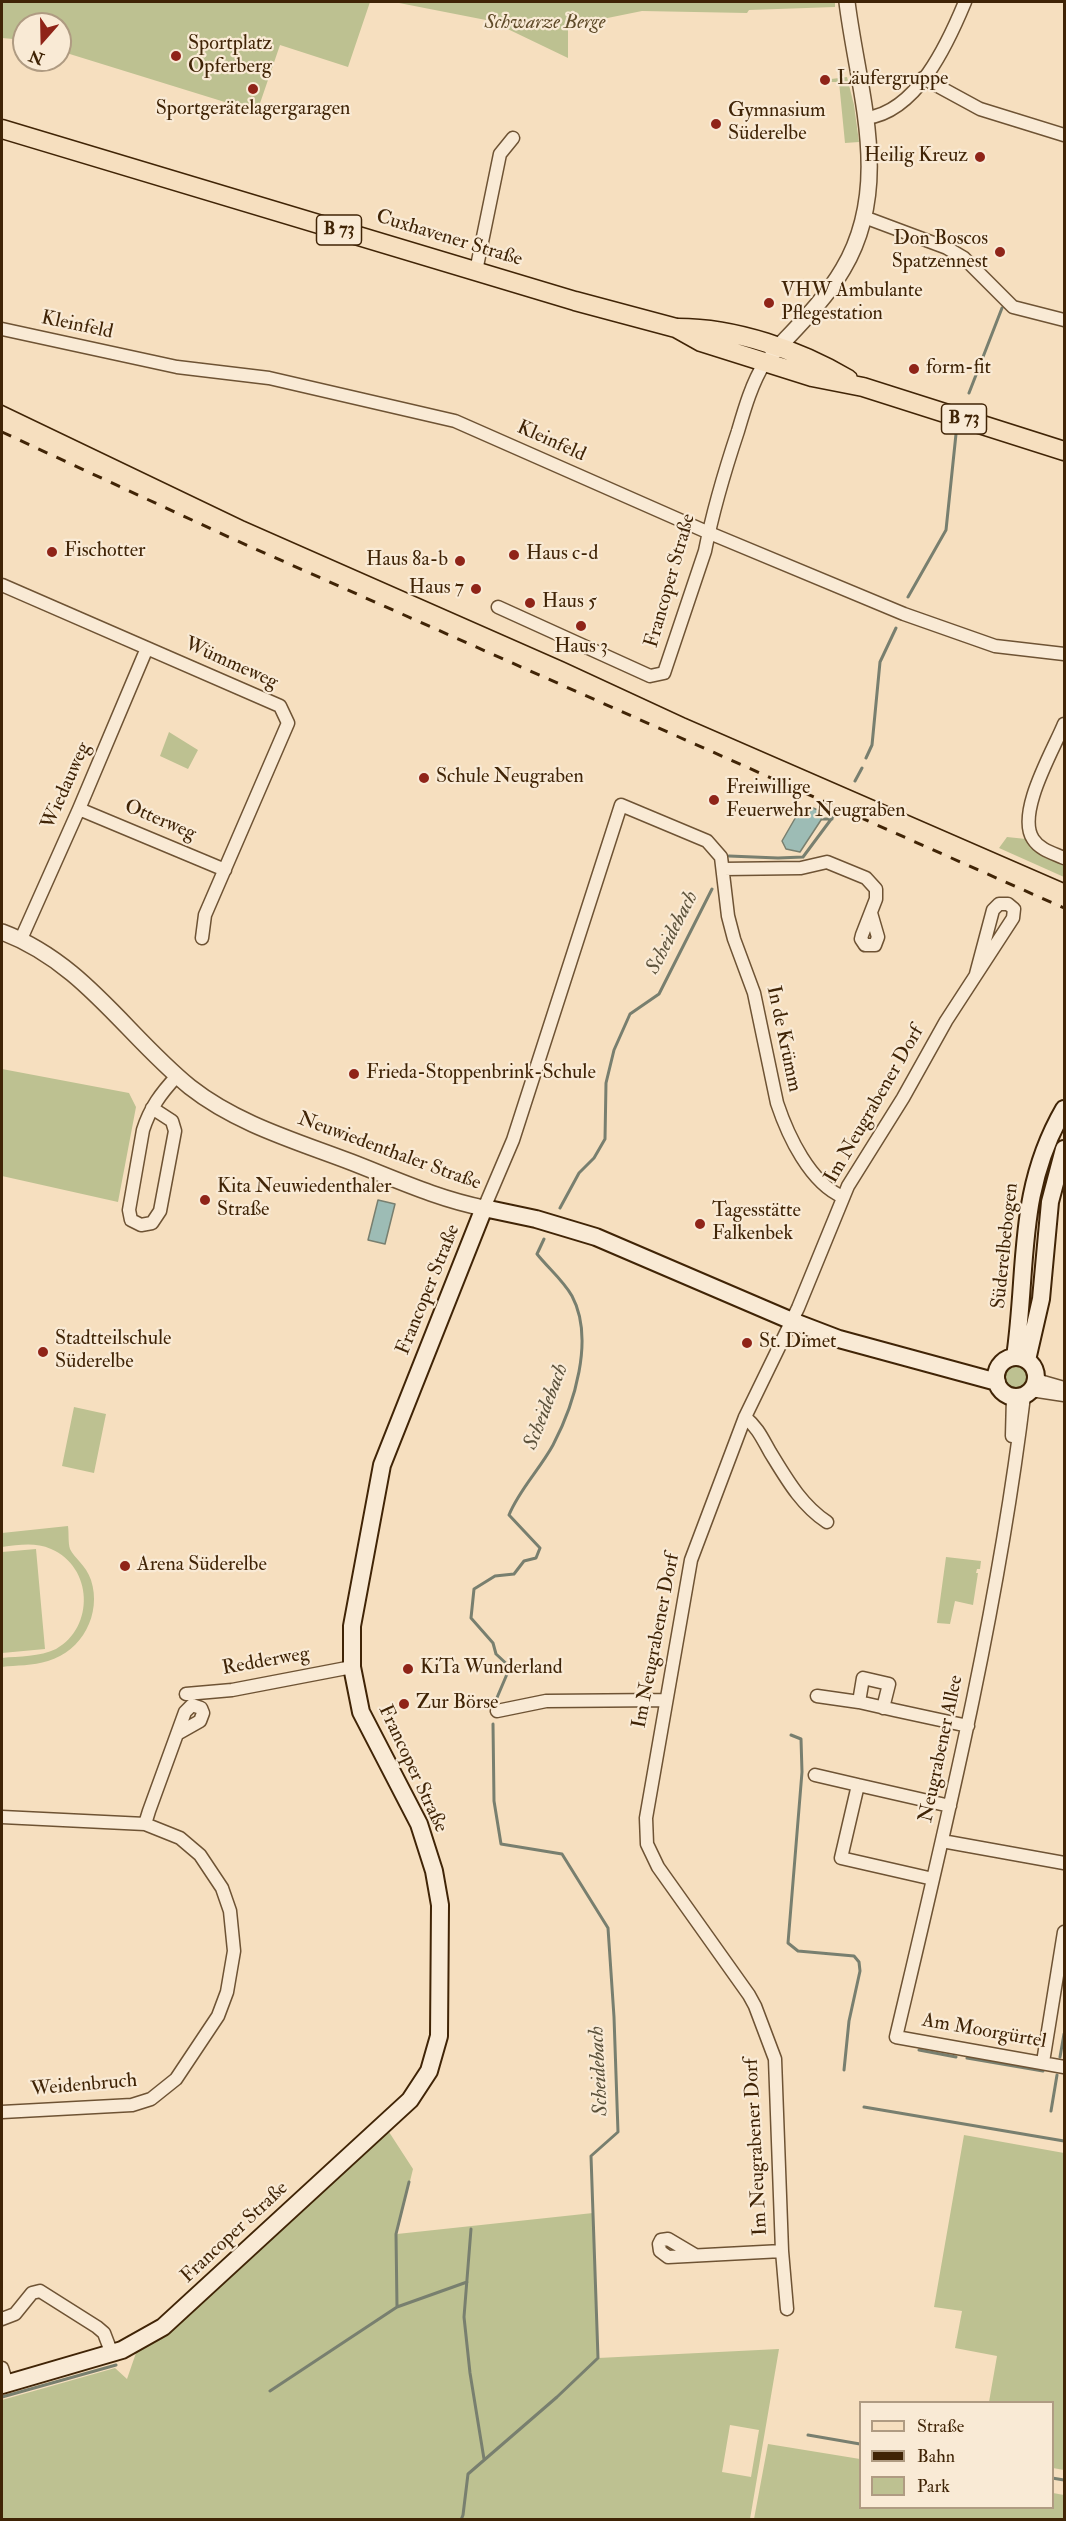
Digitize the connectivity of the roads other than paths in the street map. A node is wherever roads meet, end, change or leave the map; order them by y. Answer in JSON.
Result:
{"nodes":[{"id":1,"x":848,"y":2,"type":"edge"},
{"id":2,"x":965,"y":2,"type":"edge"},
{"id":3,"x":923,"y":78,"type":"junction"},
{"id":4,"x":866,"y":118,"type":"junction"},
{"id":5,"x":2,"y":129,"type":"edge"},
{"id":6,"x":1065,"y":135,"type":"edge"},
{"id":7,"x":513,"y":138,"type":"dead end"},
{"id":8,"x":864,"y":217,"type":"junction"},
{"id":9,"x":476,"y":271,"type":"junction"},
{"id":10,"x":1065,"y":320,"type":"edge"},
{"id":11,"x":676,"y":328,"type":"junction"},
{"id":12,"x":2,"y":329,"type":"edge"},
{"id":13,"x":778,"y":348,"type":"junction"},
{"id":14,"x":765,"y":362,"type":"junction"},
{"id":15,"x":863,"y":387,"type":"junction"},
{"id":16,"x":1065,"y":452,"type":"edge"},
{"id":17,"x":707,"y":532,"type":"junction"},
{"id":18,"x":2,"y":585,"type":"edge"},
{"id":19,"x":498,"y":607,"type":"dead end"},
{"id":20,"x":147,"y":648,"type":"junction"},
{"id":21,"x":1065,"y":654,"type":"edge"},
{"id":22,"x":1065,"y":724,"type":"edge"},
{"id":23,"x":621,"y":805,"type":"joint"},
{"id":24,"x":79,"y":809,"type":"junction"},
{"id":25,"x":1065,"y":858,"type":"edge"},
{"id":26,"x":723,"y":869,"type":"junction"},
{"id":27,"x":225,"y":870,"type":"junction"},
{"id":28,"x":871,"y":913,"type":"dead end"},
{"id":29,"x":2,"y":932,"type":"edge"},
{"id":30,"x":202,"y":938,"type":"dead end"},
{"id":31,"x":21,"y":939,"type":"junction"},
{"id":32,"x":976,"y":974,"type":"junction"},
{"id":33,"x":177,"y":1076,"type":"junction"},
{"id":34,"x":152,"y":1108,"type":"junction"},
{"id":35,"x":1065,"y":1109,"type":"edge"},
{"id":36,"x":1065,"y":1149,"type":"edge"},
{"id":37,"x":843,"y":1197,"type":"junction"},
{"id":38,"x":484,"y":1208,"type":"junction"},
{"id":39,"x":792,"y":1321,"type":"junction"},
{"id":40,"x":1021,"y":1358,"type":"junction"},
{"id":41,"x":997,"y":1377,"type":"junction"},
{"id":42,"x":1065,"y":1388,"type":"edge"},
{"id":43,"x":1026,"y":1390,"type":"junction"},
{"id":44,"x":1065,"y":1395,"type":"edge"},
{"id":45,"x":745,"y":1417,"type":"junction"},
{"id":46,"x":827,"y":1522,"type":"dead end"},
{"id":47,"x":352,"y":1666,"type":"junction"},
{"id":48,"x":186,"y":1694,"type":"dead end"},
{"id":49,"x":817,"y":1696,"type":"dead end"},
{"id":50,"x":666,"y":1700,"type":"junction"},
{"id":51,"x":859,"y":1702,"type":"junction"},
{"id":52,"x":883,"y":1708,"type":"junction"},
{"id":53,"x":497,"y":1711,"type":"dead end"},
{"id":54,"x":968,"y":1726,"type":"junction"},
{"id":55,"x":177,"y":1734,"type":"dead end"},
{"id":56,"x":815,"y":1774,"type":"dead end"},
{"id":57,"x":858,"y":1785,"type":"junction"},
{"id":58,"x":950,"y":1806,"type":"junction"},
{"id":59,"x":2,"y":1817,"type":"edge"},
{"id":60,"x":145,"y":1824,"type":"junction"},
{"id":61,"x":942,"y":1841,"type":"junction"},
{"id":62,"x":1065,"y":1863,"type":"edge"},
{"id":63,"x":933,"y":1879,"type":"junction"},
{"id":64,"x":1064,"y":1937,"type":"edge"},
{"id":65,"x":896,"y":2037,"type":"joint"},
{"id":66,"x":1043,"y":2062,"type":"junction"},
{"id":67,"x":1065,"y":2067,"type":"edge"},
{"id":68,"x":2,"y":2112,"type":"edge"},
{"id":69,"x":782,"y":2251,"type":"junction"},
{"id":70,"x":695,"y":2255,"type":"dead end"},
{"id":71,"x":787,"y":2309,"type":"dead end"},
{"id":72,"x":2,"y":2319,"type":"edge"},
{"id":73,"x":112,"y":2354,"type":"junction"},
{"id":74,"x":3,"y":2379,"type":"edge"}],
"edges":[{"from":1,"to":4,"type":"street"},
{"from":2,"to":3,"type":"street"},
{"from":3,"to":4,"type":"street"},
{"from":3,"to":6,"type":"street"},
{"from":4,"to":8,"type":"street"},
{"from":5,"to":9,"type":"main road","name":"Cuxhavener Straße","number":"B 73"},
{"from":7,"to":9,"type":"street"},
{"from":8,"to":10,"type":"street"},
{"from":8,"to":13,"type":"street"},
{"from":9,"to":11,"type":"main road","name":"Cuxhavener Straße","number":"B 73"},
{"from":11,"to":13,"type":"main road","name":"Cuxhavener Straße","number":"B 73"},
{"from":11,"to":14,"type":"main road","name":"Cuxhavener Straße","number":"B 73"},
{"from":12,"to":17,"type":"street","name":"Kleinfeld"},
{"from":13,"to":14,"type":"street"},
{"from":13,"to":15,"type":"main road","name":"Cuxhavener Straße","number":"B 73"},
{"from":14,"to":15,"type":"main road","name":"Cuxhavener Straße","number":"B 73"},
{"from":14,"to":17,"type":"street","name":"Francoper Straße"},
{"from":15,"to":16,"type":"main road","name":"Cuxhavener Straße","number":"B 73"},
{"from":17,"to":19,"type":"street","name":"Francoper Straße"},
{"from":17,"to":21,"type":"street","name":"Kleinfeld"},
{"from":18,"to":20,"type":"street","name":"Wümmeweg"},
{"from":20,"to":24,"type":"street","name":"Wiedauweg"},
{"from":20,"to":27,"type":"street","name":"Wümmeweg"},
{"from":22,"to":25,"type":"street"},
{"from":23,"to":26,"type":"street","name":"In de Krümm"},
{"from":23,"to":38,"type":"street","name":"Francoper Straße"},
{"from":24,"to":27,"type":"street","name":"Otterweg"},
{"from":24,"to":31,"type":"street","name":"Wiedauweg"},
{"from":26,"to":28,"type":"street"},
{"from":26,"to":37,"type":"street","name":"In de Krümm"},
{"from":27,"to":30,"type":"street","name":"Wümmeweg"},
{"from":29,"to":31,"type":"street","name":"Neuwiedenthaler Straße"},
{"from":31,"to":33,"type":"street","name":"Neuwiedenthaler Straße"},
{"from":32,"to":32,"type":"street","name":"Im Neugrabener Dorf"},
{"from":32,"to":37,"type":"street","name":"Im Neugrabener Dorf"},
{"from":33,"to":34,"type":"street"},
{"from":33,"to":38,"type":"street","name":"Neuwiedenthaler Straße"},
{"from":34,"to":34,"type":"street"},
{"from":35,"to":40,"type":"main road","name":"Süderelbebogen"},
{"from":36,"to":40,"type":"main road","name":"Süderelbebogen"},
{"from":37,"to":39,"type":"street","name":"Im Neugrabener Dorf"},
{"from":38,"to":39,"type":"main road","name":"Neuwiedenthaler Straße"},
{"from":38,"to":47,"type":"main road","name":"Francoper Straße"},
{"from":39,"to":41,"type":"main road","name":"Neuwiedenthaler Straße"},
{"from":39,"to":45,"type":"street","name":"Im Neugrabener Dorf"},
{"from":40,"to":41,"type":"main road"},
{"from":40,"to":43,"type":"main road"},
{"from":41,"to":43,"type":"main road"},
{"from":42,"to":43,"type":"street"},
{"from":43,"to":44,"type":"street"},
{"from":43,"to":54,"type":"street","name":"Neugrabener Allee"},
{"from":45,"to":46,"type":"street"},
{"from":45,"to":50,"type":"street","name":"Im Neugrabener Dorf"},
{"from":47,"to":48,"type":"street","name":"Redderweg"},
{"from":47,"to":73,"type":"main road","name":"Francoper Straße"},
{"from":49,"to":51,"type":"street"},
{"from":50,"to":53,"type":"street"},
{"from":50,"to":69,"type":"street","name":"Im Neugrabener Dorf"},
{"from":51,"to":52,"type":"street"},
{"from":51,"to":52,"type":"street"},
{"from":52,"to":54,"type":"street"},
{"from":54,"to":58,"type":"street","name":"Neugrabener Allee"},
{"from":55,"to":60,"type":"street"},
{"from":56,"to":57,"type":"street"},
{"from":57,"to":58,"type":"street"},
{"from":57,"to":63,"type":"street"},
{"from":58,"to":61,"type":"street","name":"Neugrabener Allee"},
{"from":59,"to":60,"type":"street","name":"Weidenbruch"},
{"from":60,"to":68,"type":"street","name":"Weidenbruch"},
{"from":61,"to":62,"type":"street"},
{"from":61,"to":63,"type":"street","name":"Neugrabener Allee"},
{"from":63,"to":65,"type":"street","name":"Neugrabener Allee"},
{"from":64,"to":66,"type":"street"},
{"from":65,"to":66,"type":"street","name":"Am Moorgürtel"},
{"from":66,"to":67,"type":"street","name":"Am Moorgürtel"},
{"from":69,"to":70,"type":"street"},
{"from":69,"to":71,"type":"street","name":"Im Neugrabener Dorf"},
{"from":72,"to":73,"type":"street"},
{"from":73,"to":74,"type":"main road","name":"Francoper Straße"}]}
